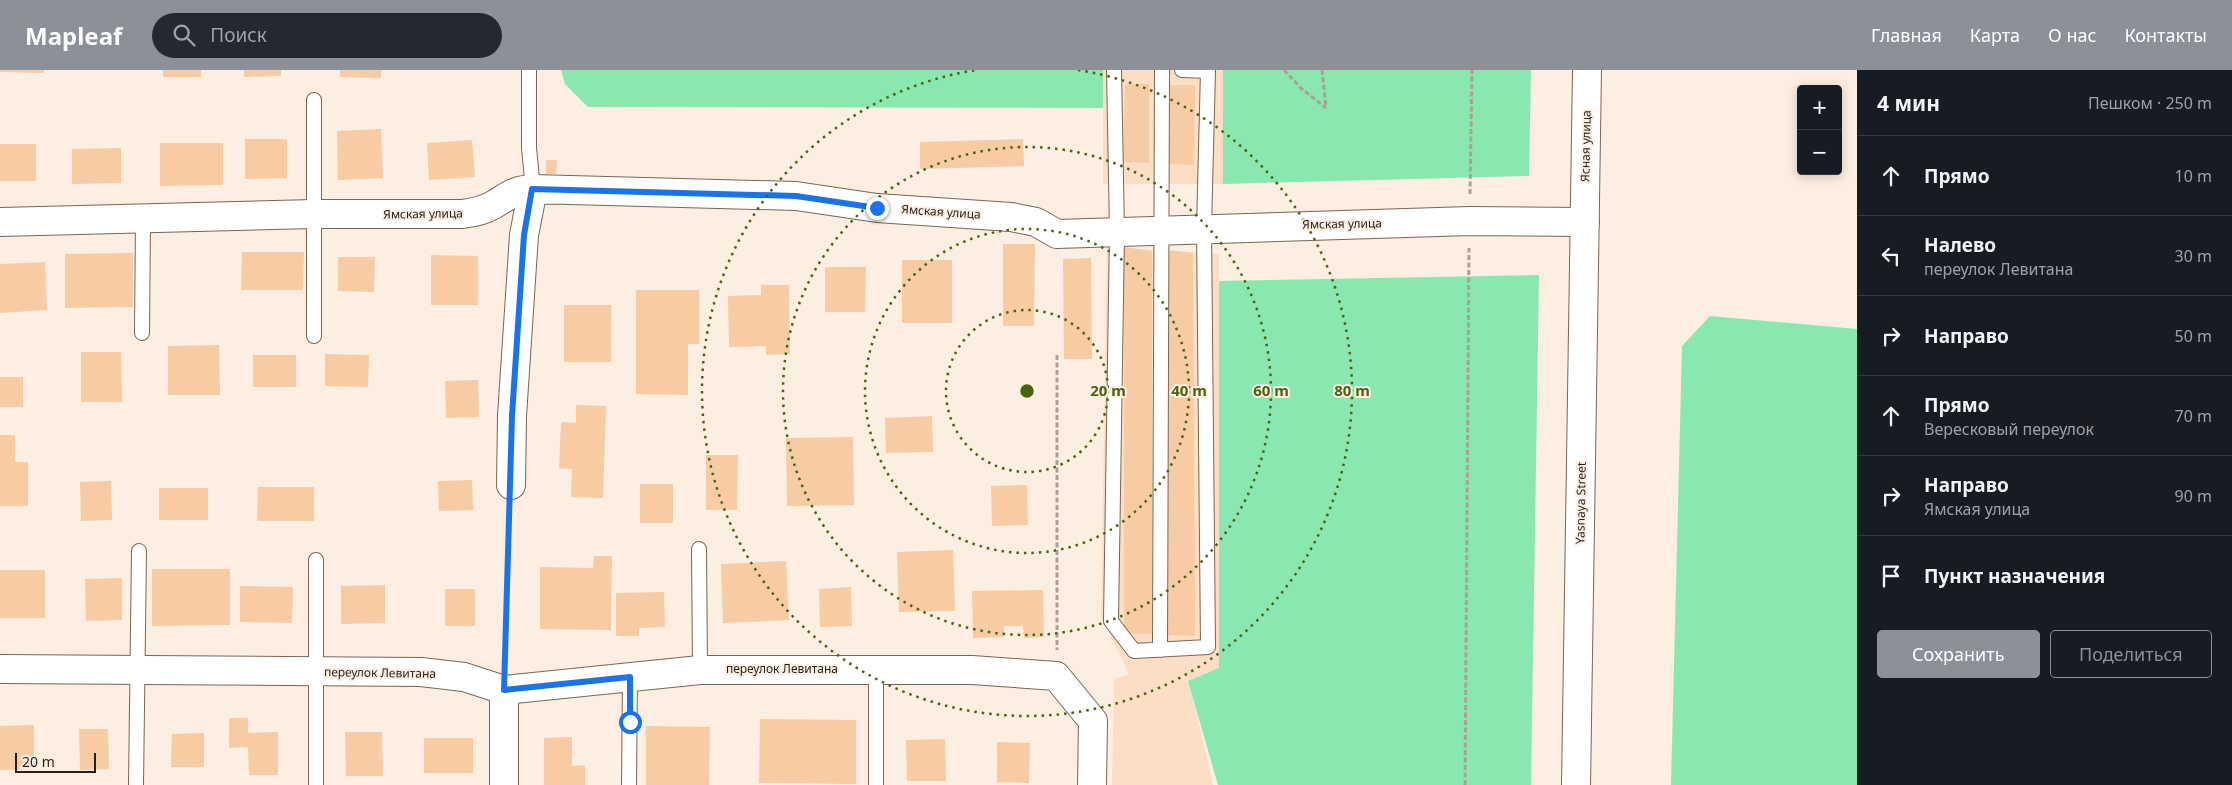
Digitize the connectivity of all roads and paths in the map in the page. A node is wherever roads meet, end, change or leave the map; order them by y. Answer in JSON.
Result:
{"nodes":[{"id":1,"x":529,"y":70,"type":"edge"},
{"id":2,"x":1114,"y":70,"type":"edge"},
{"id":3,"x":1162,"y":70,"type":"edge"},
{"id":4,"x":1182,"y":70,"type":"edge"},
{"id":5,"x":1284,"y":70,"type":"edge"},
{"id":6,"x":1322,"y":70,"type":"edge"},
{"id":7,"x":1472,"y":70,"type":"edge"},
{"id":8,"x":1587,"y":70,"type":"edge"},
{"id":9,"x":1208,"y":71,"type":"edge"},
{"id":10,"x":314,"y":100,"type":"dead end"},
{"id":11,"x":532,"y":189,"type":"junction"},
{"id":12,"x":314,"y":214,"type":"junction"},
{"id":13,"x":142,"y":218,"type":"junction"},
{"id":14,"x":1470,"y":221,"type":"junction"},
{"id":15,"x":0,"y":222,"type":"edge"},
{"id":16,"x":1585,"y":222,"type":"junction"},
{"id":17,"x":1204,"y":228,"type":"junction"},
{"id":18,"x":1162,"y":231,"type":"junction"},
{"id":19,"x":1117,"y":232,"type":"junction"},
{"id":20,"x":142,"y":333,"type":"dead end"},
{"id":21,"x":314,"y":336,"type":"dead end"},
{"id":22,"x":1056,"y":355,"type":"dead end"},
{"id":23,"x":511,"y":485,"type":"joint"},
{"id":24,"x":700,"y":549,"type":"dead end"},
{"id":25,"x":139,"y":551,"type":"dead end"},
{"id":26,"x":316,"y":560,"type":"dead end"},
{"id":27,"x":1160,"y":650,"type":"junction"},
{"id":28,"x":0,"y":669,"type":"edge"},
{"id":29,"x":876,"y":669,"type":"junction"},
{"id":30,"x":137,"y":670,"type":"junction"},
{"id":31,"x":700,"y":670,"type":"junction"},
{"id":32,"x":317,"y":672,"type":"junction"},
{"id":33,"x":1056,"y":676,"type":"junction"},
{"id":34,"x":630,"y":677,"type":"junction"},
{"id":35,"x":504,"y":690,"type":"junction"},
{"id":36,"x":136,"y":785,"type":"edge"},
{"id":37,"x":316,"y":785,"type":"edge"},
{"id":38,"x":504,"y":785,"type":"edge"},
{"id":39,"x":629,"y":785,"type":"edge"},
{"id":40,"x":876,"y":785,"type":"edge"},
{"id":41,"x":1092,"y":785,"type":"edge"},
{"id":42,"x":1465,"y":785,"type":"edge"},
{"id":43,"x":1576,"y":785,"type":"edge"}],
"edges":[{"from":1,"to":11,"type":"lane"},
{"from":2,"to":19,"type":"lane"},
{"from":3,"to":18,"type":"lane"},
{"from":4,"to":9,"type":"lane"},
{"from":5,"to":6,"type":"path"},
{"from":7,"to":14,"type":"path"},
{"from":8,"to":16,"type":"street","name":"Ясная улица"},
{"from":9,"to":17,"type":"lane"},
{"from":10,"to":12,"type":"lane"},
{"from":11,"to":12,"type":"street","name":"Ямская улица"},
{"from":11,"to":19,"type":"street","name":"Ямская улица"},
{"from":11,"to":23,"type":"street"},
{"from":12,"to":13,"type":"street","name":"Ямская улица"},
{"from":12,"to":21,"type":"lane"},
{"from":13,"to":15,"type":"street","name":"Ямская улица"},
{"from":13,"to":20,"type":"lane"},
{"from":14,"to":16,"type":"street","name":"Ямская улица"},
{"from":14,"to":17,"type":"street","name":"Ямская улица"},
{"from":14,"to":42,"type":"path"},
{"from":16,"to":43,"type":"street","name":"Yasnaya Street"},
{"from":17,"to":18,"type":"street","name":"Ямская улица"},
{"from":17,"to":27,"type":"lane"},
{"from":18,"to":19,"type":"street","name":"Ямская улица"},
{"from":18,"to":27,"type":"lane"},
{"from":19,"to":27,"type":"lane"},
{"from":22,"to":33,"type":"path"},
{"from":23,"to":35,"type":"path"},
{"from":24,"to":31,"type":"lane"},
{"from":25,"to":30,"type":"lane"},
{"from":26,"to":32,"type":"lane"},
{"from":28,"to":30,"type":"street","name":"переулок Левитана"},
{"from":29,"to":31,"type":"street","name":"переулок Левитана"},
{"from":29,"to":33,"type":"street","name":"переулок Левитана"},
{"from":29,"to":40,"type":"lane"},
{"from":30,"to":32,"type":"street","name":"переулок Левитана"},
{"from":30,"to":36,"type":"lane"},
{"from":31,"to":34,"type":"street","name":"переулок Левитана"},
{"from":32,"to":35,"type":"street","name":"переулок Левитана"},
{"from":32,"to":37,"type":"lane"},
{"from":33,"to":41,"type":"street"},
{"from":34,"to":35,"type":"street","name":"переулок Левитана"},
{"from":34,"to":39,"type":"lane"},
{"from":35,"to":38,"type":"street"}]}
